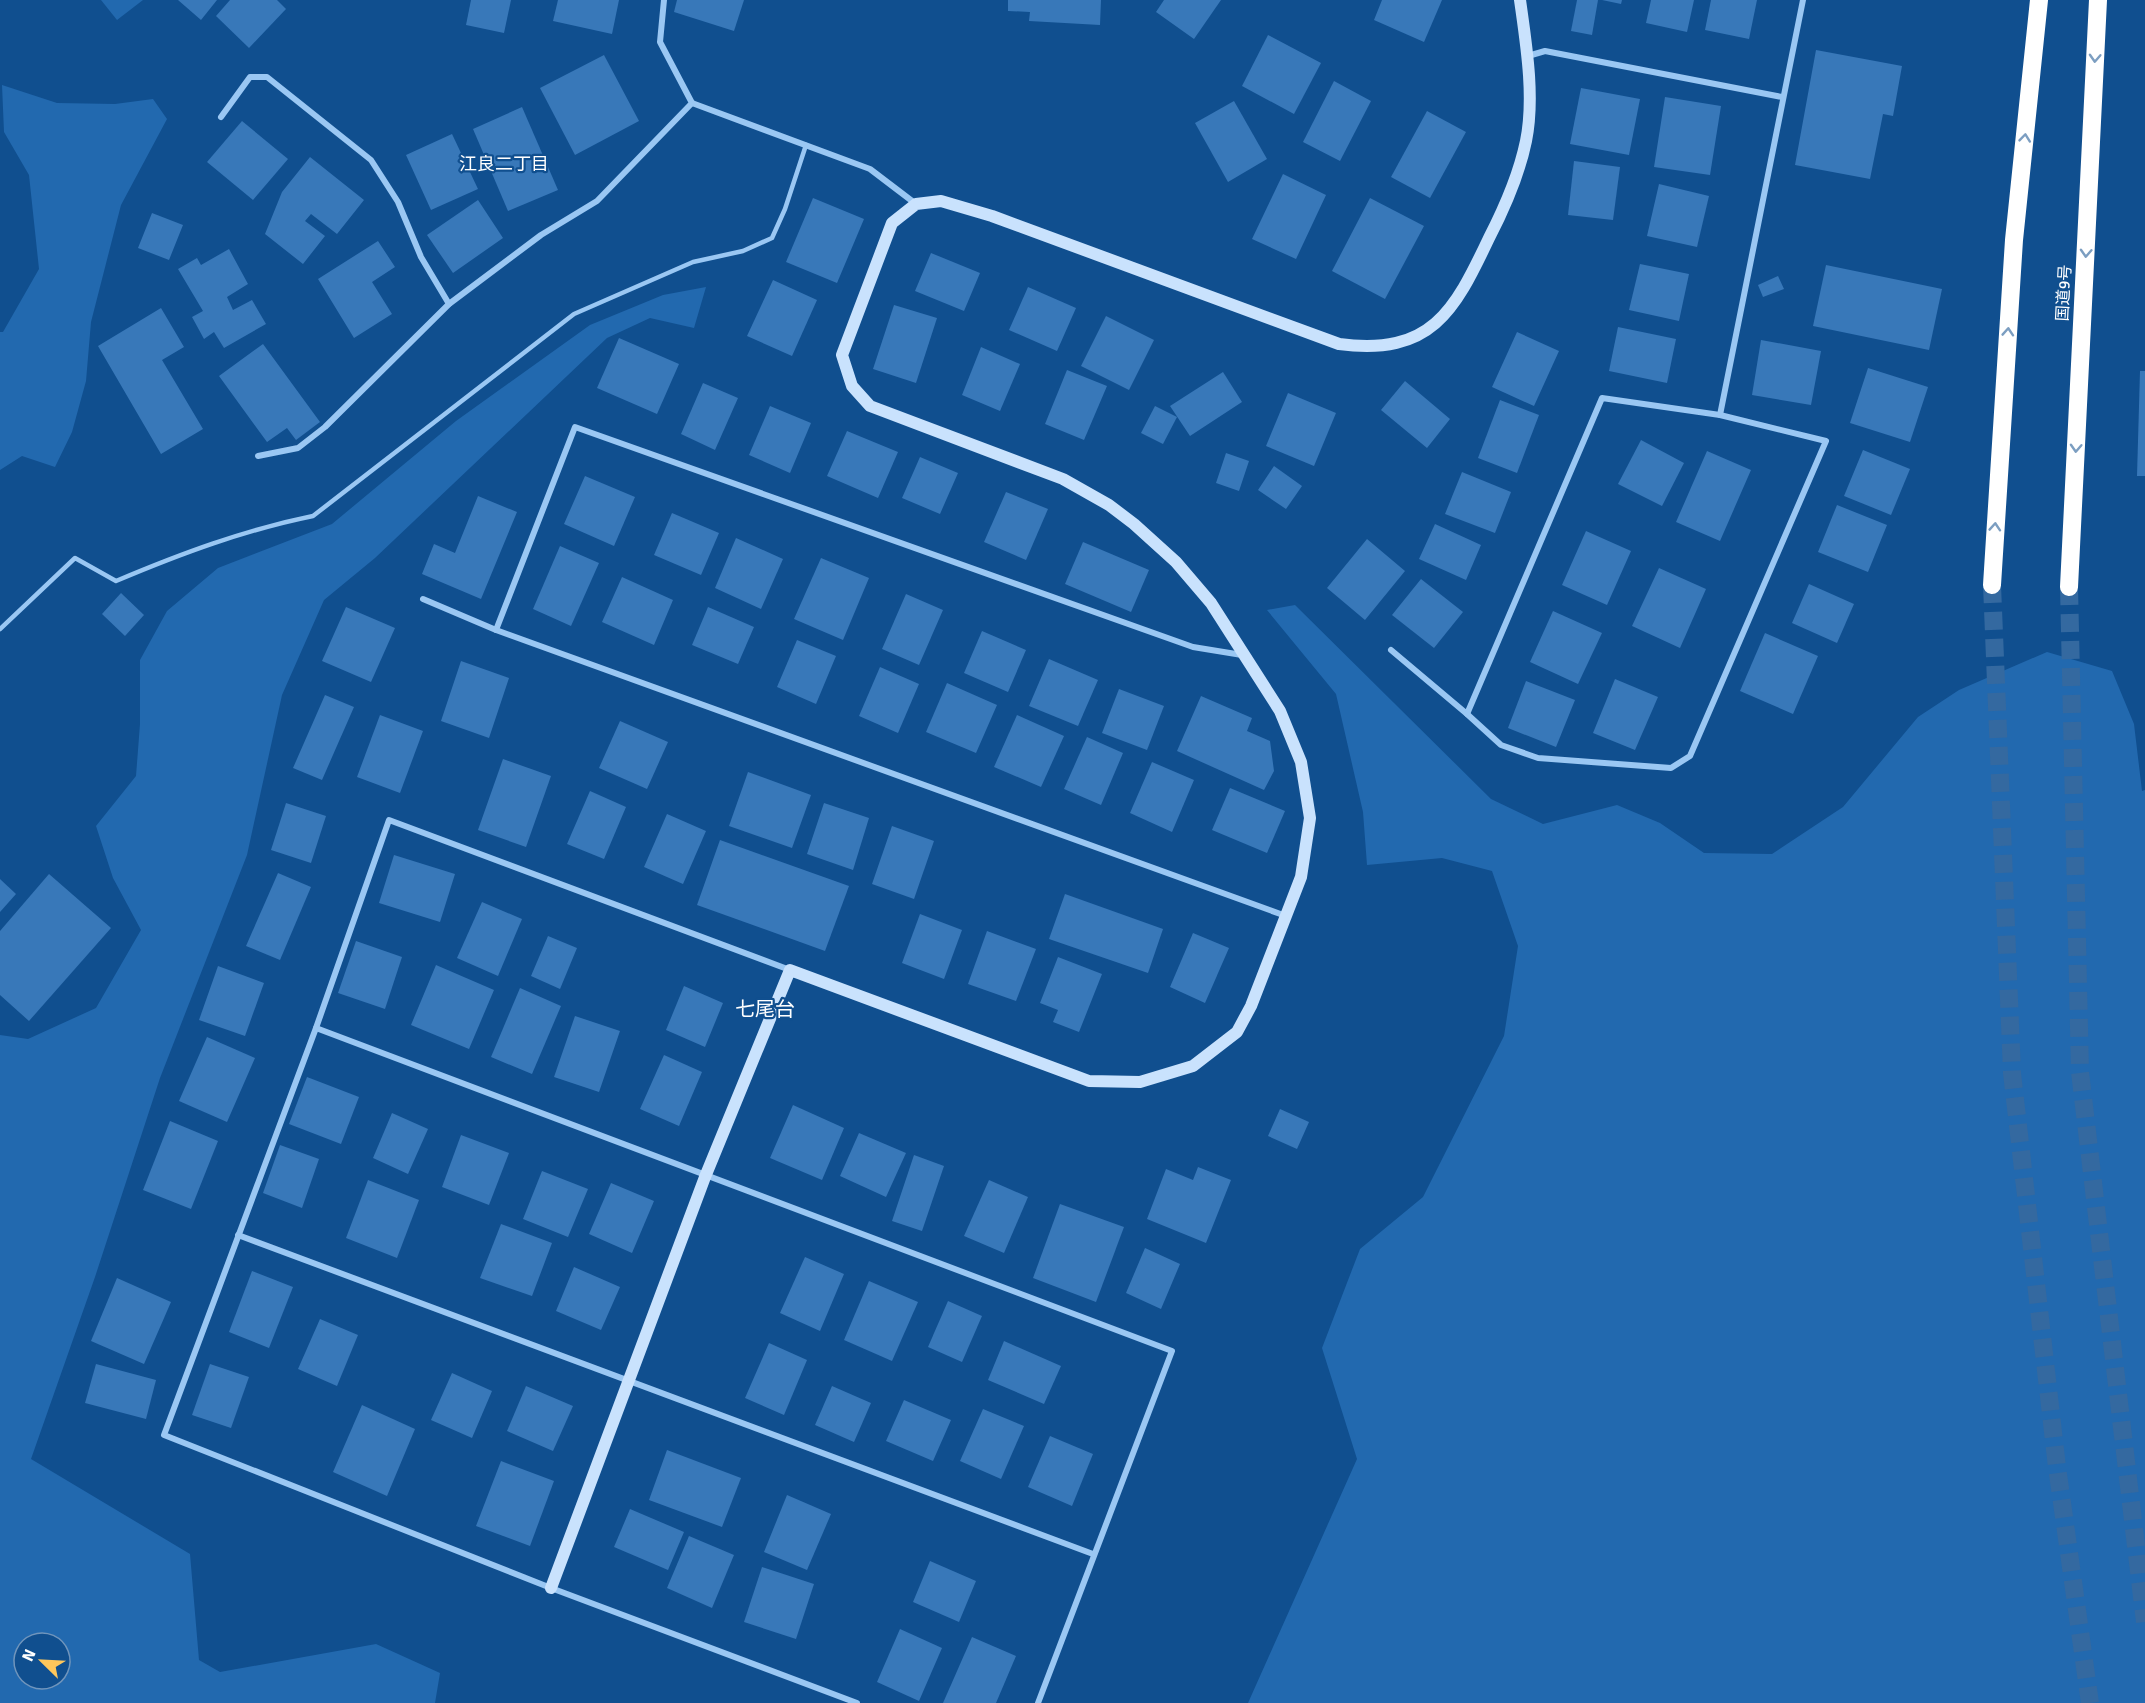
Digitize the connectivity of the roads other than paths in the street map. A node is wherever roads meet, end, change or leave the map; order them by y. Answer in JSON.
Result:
{"nodes":[{"id":1,"x":664,"y":0,"type":"edge"},
{"id":2,"x":1520,"y":0,"type":"edge"},
{"id":3,"x":1803,"y":0,"type":"edge"},
{"id":4,"x":2039,"y":0,"type":"edge"},
{"id":5,"x":2098,"y":0,"type":"edge"},
{"id":6,"x":1528,"y":56,"type":"junction"},
{"id":7,"x":1782,"y":97,"type":"junction"},
{"id":8,"x":692,"y":102,"type":"junction"},
{"id":9,"x":222,"y":117,"type":"dead end"},
{"id":10,"x":806,"y":145,"type":"junction"},
{"id":11,"x":916,"y":204,"type":"junction"},
{"id":12,"x":449,"y":304,"type":"junction"},
{"id":13,"x":1720,"y":415,"type":"junction"},
{"id":14,"x":258,"y":456,"type":"dead end"},
{"id":15,"x":1992,"y":585,"type":"tunnel mouth"},
{"id":16,"x":2069,"y":587,"type":"tunnel mouth"},
{"id":17,"x":423,"y":599,"type":"dead end"},
{"id":18,"x":0,"y":629,"type":"edge"},
{"id":19,"x":496,"y":630,"type":"junction"},
{"id":20,"x":1391,"y":650,"type":"dead end"},
{"id":21,"x":1242,"y":655,"type":"junction"},
{"id":22,"x":1467,"y":714,"type":"junction"},
{"id":23,"x":1287,"y":916,"type":"junction"},
{"id":24,"x":790,"y":970,"type":"junction"},
{"id":25,"x":316,"y":1028,"type":"junction"},
{"id":26,"x":705,"y":1177,"type":"junction"},
{"id":27,"x":238,"y":1235,"type":"junction"},
{"id":28,"x":628,"y":1382,"type":"junction"},
{"id":29,"x":1094,"y":1554,"type":"junction"},
{"id":30,"x":551,"y":1588,"type":"junction"},
{"id":31,"x":857,"y":1703,"type":"edge"},
{"id":32,"x":1038,"y":1703,"type":"edge"}],
"edges":[{"from":1,"to":8,"type":"street"},
{"from":2,"to":6,"type":"street"},
{"from":3,"to":7,"type":"street"},
{"from":15,"to":4,"type":"highway","one_way":true},
{"from":5,"to":16,"type":"highway","name":"国道9号","one_way":true},
{"from":6,"to":7,"type":"street"},
{"from":6,"to":11,"type":"street"},
{"from":7,"to":13,"type":"street"},
{"from":8,"to":10,"type":"street"},
{"from":8,"to":12,"type":"street"},
{"from":9,"to":12,"type":"street"},
{"from":10,"to":11,"type":"street"},
{"from":10,"to":18,"type":"lane"},
{"from":11,"to":21,"type":"street"},
{"from":12,"to":14,"type":"street"},
{"from":13,"to":22,"type":"street"},
{"from":13,"to":22,"type":"street"},
{"from":17,"to":19,"type":"street"},
{"from":19,"to":21,"type":"street"},
{"from":19,"to":23,"type":"street"},
{"from":20,"to":22,"type":"street"},
{"from":21,"to":23,"type":"street"},
{"from":23,"to":24,"type":"street"},
{"from":24,"to":25,"type":"street"},
{"from":24,"to":26,"type":"street"},
{"from":25,"to":26,"type":"street"},
{"from":25,"to":27,"type":"street"},
{"from":26,"to":28,"type":"street"},
{"from":26,"to":29,"type":"street"},
{"from":27,"to":28,"type":"street"},
{"from":27,"to":30,"type":"street"},
{"from":28,"to":29,"type":"street"},
{"from":28,"to":30,"type":"street"},
{"from":29,"to":32,"type":"street"},
{"from":30,"to":31,"type":"street"}]}
